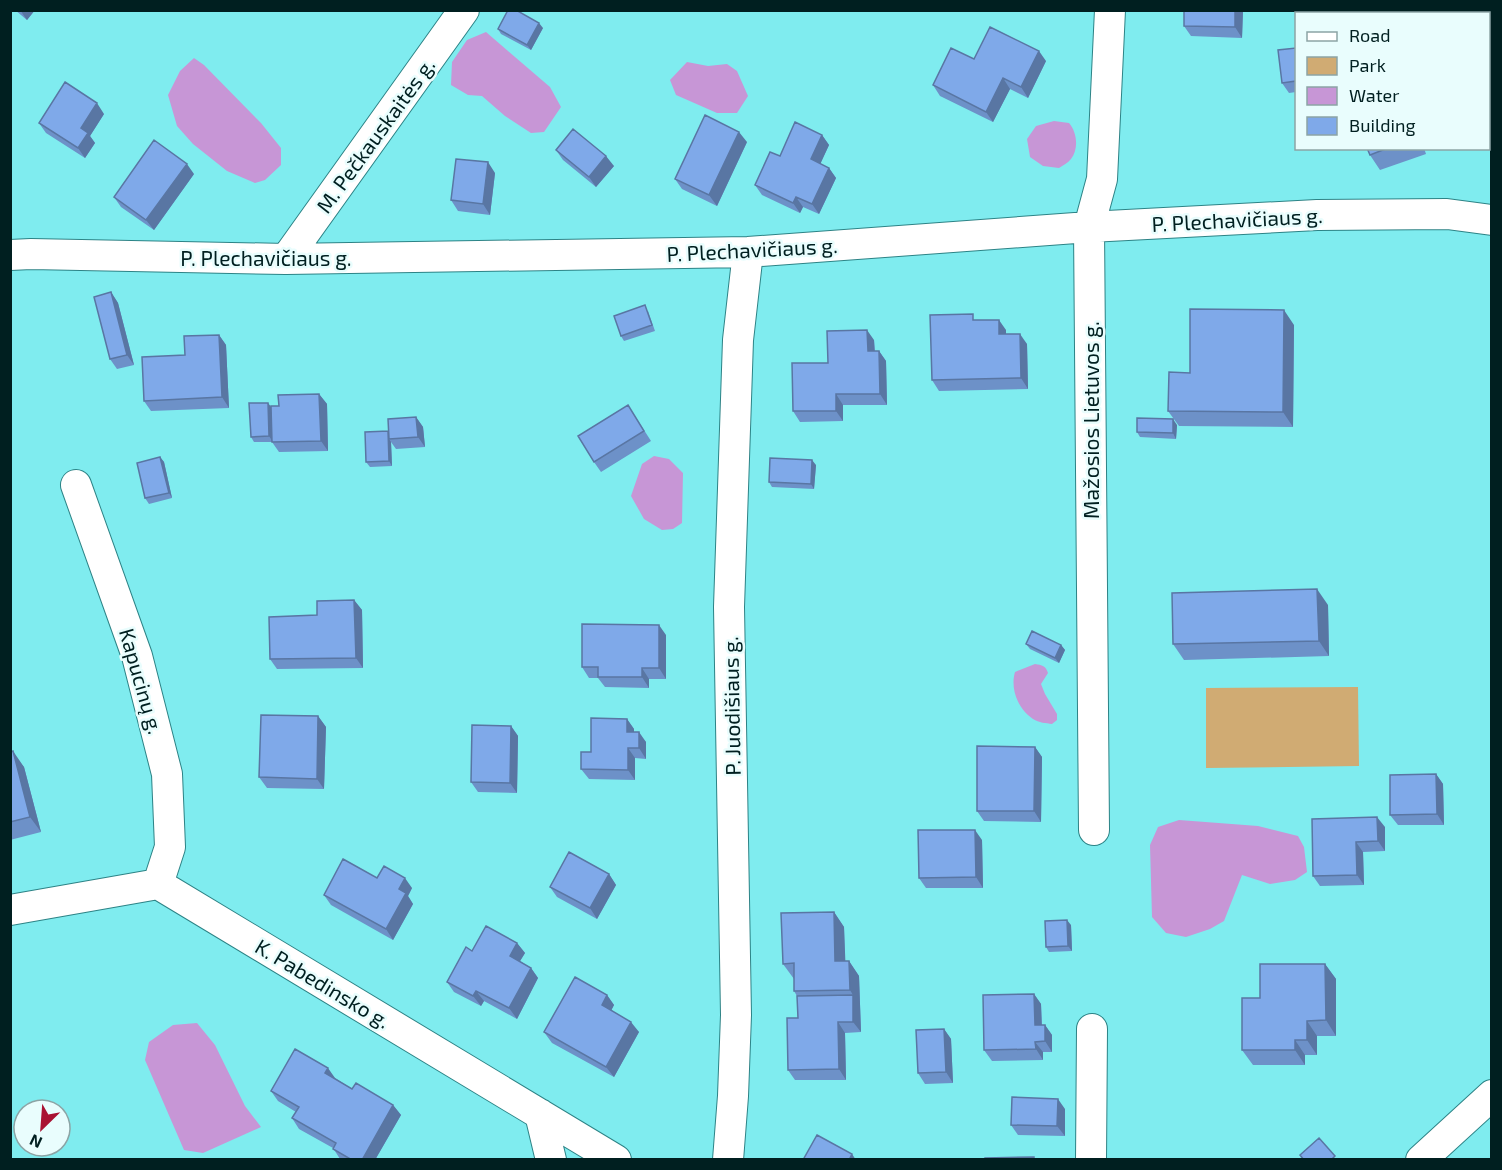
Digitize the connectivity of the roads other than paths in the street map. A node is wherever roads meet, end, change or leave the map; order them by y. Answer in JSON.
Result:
{"nodes":[{"id":1,"x":464,"y":10,"type":"edge"},
{"id":2,"x":1110,"y":10,"type":"edge"},
{"id":3,"x":1491,"y":220,"type":"edge"},
{"id":4,"x":1089,"y":227,"type":"junction"},
{"id":5,"x":747,"y":252,"type":"junction"},
{"id":6,"x":10,"y":255,"type":"edge"},
{"id":7,"x":286,"y":259,"type":"junction"},
{"id":8,"x":75,"y":484,"type":"dead end"},
{"id":9,"x":1094,"y":830,"type":"dead end"},
{"id":10,"x":158,"y":884,"type":"junction"},
{"id":11,"x":10,"y":910,"type":"edge"},
{"id":12,"x":1092,"y":1029,"type":"dead end"},
{"id":13,"x":1491,"y":1095,"type":"edge"},
{"id":14,"x":540,"y":1114,"type":"junction"},
{"id":15,"x":551,"y":1160,"type":"edge"},
{"id":16,"x":616,"y":1160,"type":"edge"},
{"id":17,"x":728,"y":1160,"type":"edge"},
{"id":18,"x":1091,"y":1160,"type":"edge"},
{"id":19,"x":1421,"y":1160,"type":"edge"}],
"edges":[{"from":1,"to":7,"type":"street","name":"M. Pečkauskaitės g."},
{"from":2,"to":4,"type":"street","name":"Mažosios Lietuvos g."},
{"from":3,"to":4,"type":"street","name":"P. Plechavičiaus g."},
{"from":4,"to":5,"type":"street","name":"P. Plechavičiaus g."},
{"from":4,"to":9,"type":"street","name":"Mažosios Lietuvos g."},
{"from":5,"to":7,"type":"street","name":"P. Plechavičiaus g."},
{"from":5,"to":17,"type":"street","name":"P. Juodišiaus g."},
{"from":6,"to":7,"type":"street","name":"P. Plechavičiaus g."},
{"from":8,"to":10,"type":"street","name":"Kapucinų g."},
{"from":10,"to":11,"type":"street"},
{"from":10,"to":14,"type":"street","name":"K. Pabedinsko g."},
{"from":12,"to":18,"type":"street"},
{"from":13,"to":19,"type":"street"},
{"from":14,"to":15,"type":"street"},
{"from":14,"to":16,"type":"street","name":"K. Pabedinsko g."}]}
